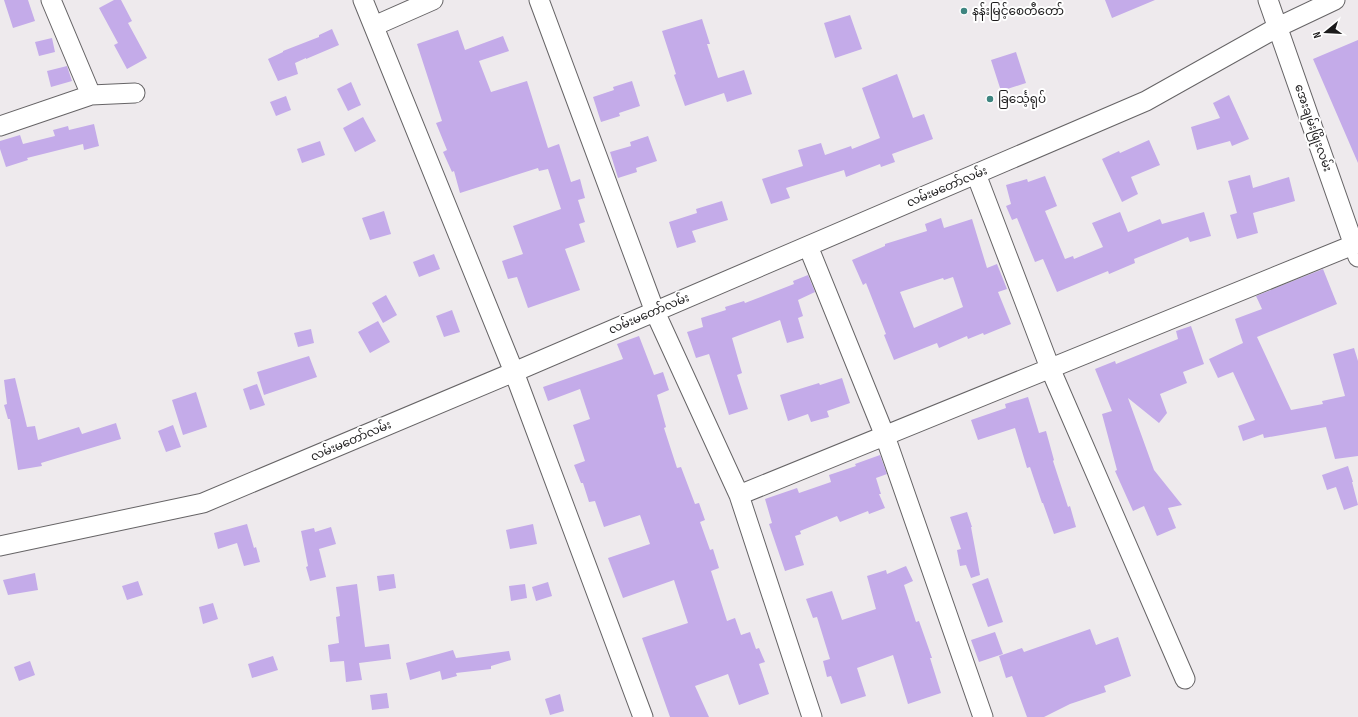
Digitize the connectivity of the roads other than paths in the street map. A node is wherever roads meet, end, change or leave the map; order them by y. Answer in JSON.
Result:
{"nodes":[{"id":1,"x":51,"y":0,"type":"edge"},
{"id":2,"x":363,"y":0,"type":"edge"},
{"id":3,"x":433,"y":0,"type":"edge"},
{"id":4,"x":538,"y":0,"type":"edge"},
{"id":5,"x":1268,"y":0,"type":"edge"},
{"id":6,"x":1335,"y":0,"type":"edge"},
{"id":7,"x":374,"y":26,"type":"junction"},
{"id":8,"x":1278,"y":27,"type":"junction"},
{"id":9,"x":135,"y":93,"type":"dead end"},
{"id":10,"x":91,"y":95,"type":"junction"},
{"id":11,"x":0,"y":126,"type":"edge"},
{"id":12,"x":976,"y":174,"type":"junction"},
{"id":13,"x":808,"y":246,"type":"junction"},
{"id":14,"x":1357,"y":248,"type":"edge"},
{"id":15,"x":655,"y":312,"type":"junction"},
{"id":16,"x":1050,"y":368,"type":"junction"},
{"id":17,"x":514,"y":372,"type":"junction"},
{"id":18,"x":885,"y":436,"type":"junction"},
{"id":19,"x":739,"y":495,"type":"junction"},
{"id":20,"x":0,"y":546,"type":"edge"},
{"id":21,"x":1185,"y":679,"type":"dead end"},
{"id":22,"x":643,"y":717,"type":"edge"},
{"id":23,"x":812,"y":717,"type":"edge"},
{"id":24,"x":983,"y":717,"type":"edge"}],
"edges":[{"from":1,"to":10,"type":"street"},
{"from":2,"to":7,"type":"street"},
{"from":3,"to":7,"type":"street"},
{"from":4,"to":15,"type":"street"},
{"from":5,"to":8,"type":"street","name":"အေးချမ်းဖြိုးလမ်း"},
{"from":6,"to":8,"type":"street","name":"လမ်းမတော်လမ်း"},
{"from":7,"to":17,"type":"street"},
{"from":8,"to":12,"type":"street","name":"လမ်းမတော်လမ်း"},
{"from":8,"to":14,"type":"street","name":"အေးချမ်းဖြိုးလမ်း"},
{"from":9,"to":10,"type":"street"},
{"from":10,"to":11,"type":"street"},
{"from":12,"to":13,"type":"street","name":"လမ်းမတော်လမ်း"},
{"from":12,"to":16,"type":"street"},
{"from":13,"to":15,"type":"street","name":"လမ်းမတော်လမ်း"},
{"from":13,"to":18,"type":"street"},
{"from":14,"to":16,"type":"street"},
{"from":15,"to":17,"type":"street","name":"လမ်းမတော်လမ်း"},
{"from":15,"to":19,"type":"street"},
{"from":16,"to":18,"type":"street"},
{"from":16,"to":21,"type":"street"},
{"from":17,"to":20,"type":"street","name":"လမ်းမတော်လမ်း"},
{"from":17,"to":22,"type":"street"},
{"from":18,"to":19,"type":"street"},
{"from":18,"to":24,"type":"street"},
{"from":19,"to":23,"type":"street"}]}
